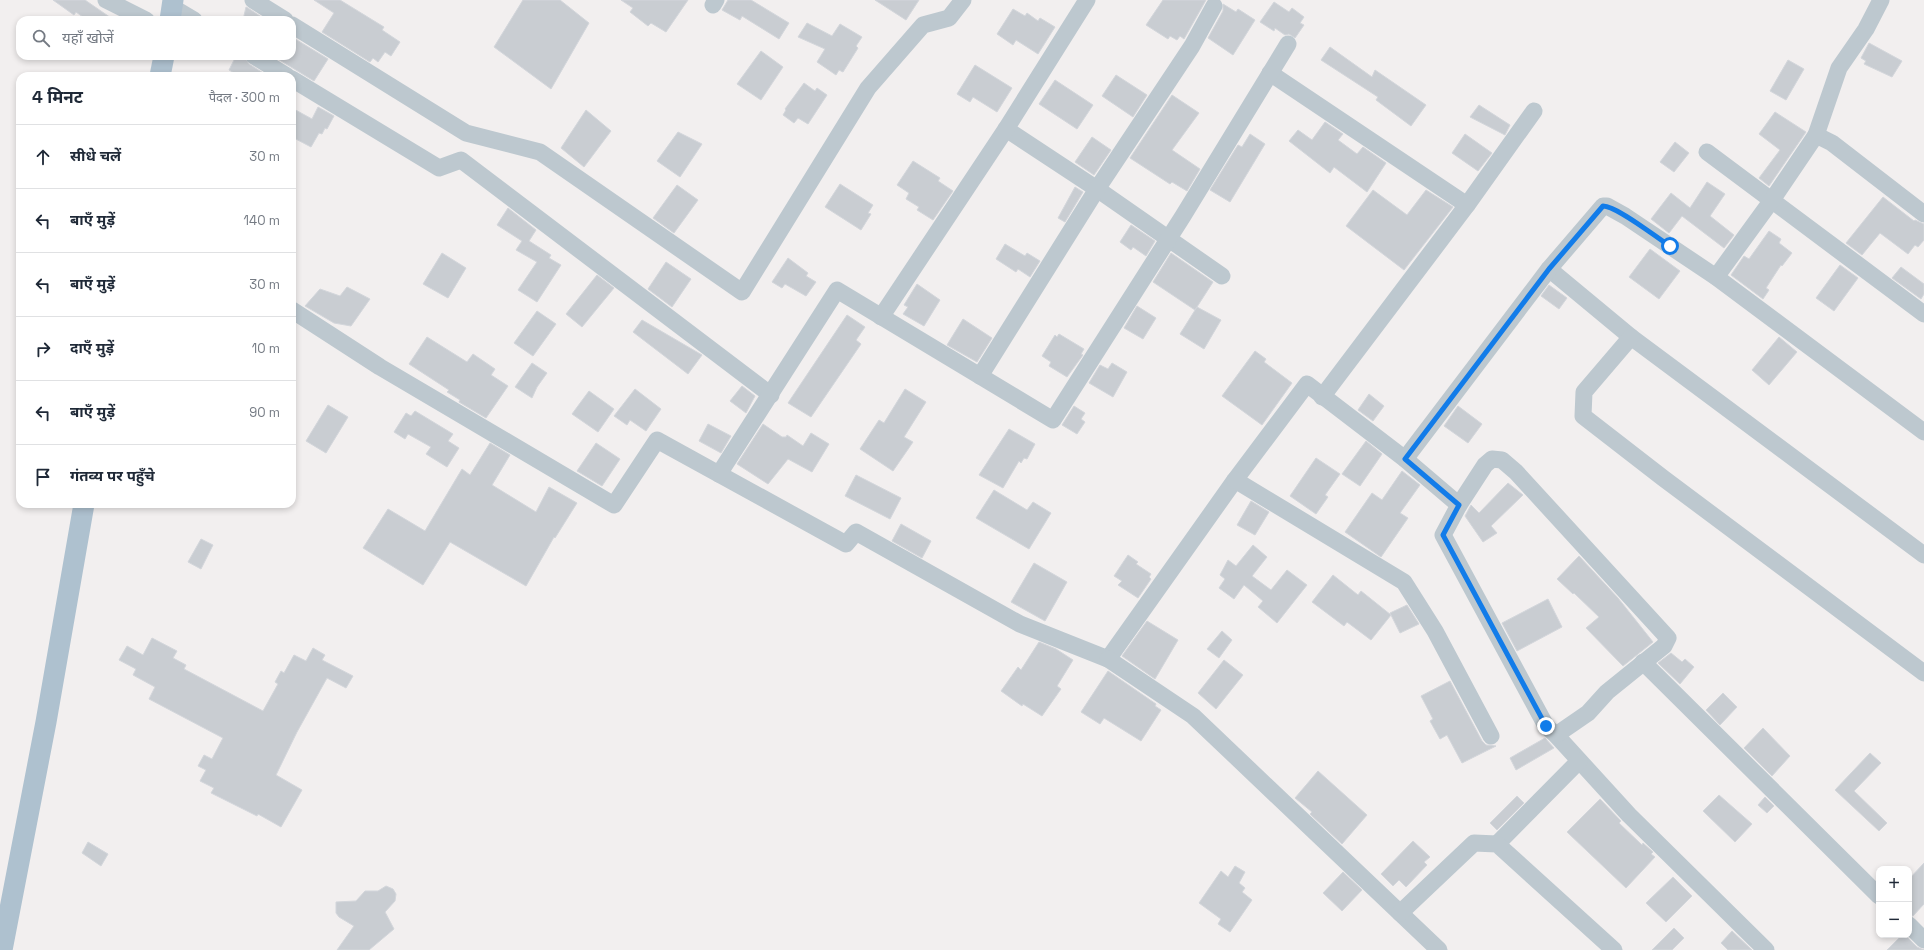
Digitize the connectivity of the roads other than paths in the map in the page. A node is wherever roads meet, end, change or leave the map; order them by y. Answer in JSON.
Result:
{"nodes":[{"id":1,"x":106,"y":0,"type":"edge"},
{"id":2,"x":253,"y":0,"type":"edge"},
{"id":3,"x":963,"y":0,"type":"edge"},
{"id":4,"x":1087,"y":0,"type":"edge"},
{"id":5,"x":1881,"y":0,"type":"edge"},
{"id":6,"x":1214,"y":6,"type":"dead end"},
{"id":7,"x":172,"y":9,"type":"edge"},
{"id":8,"x":138,"y":16,"type":"edge"},
{"id":9,"x":186,"y":16,"type":"edge"},
{"id":10,"x":279,"y":16,"type":"edge"},
{"id":11,"x":296,"y":27,"type":"edge"},
{"id":12,"x":1288,"y":44,"type":"dead end"},
{"id":13,"x":163,"y":60,"type":"edge"},
{"id":14,"x":261,"y":60,"type":"edge"},
{"id":15,"x":161,"y":72,"type":"edge"},
{"id":16,"x":280,"y":72,"type":"edge"},
{"id":17,"x":1270,"y":73,"type":"junction"},
{"id":18,"x":296,"y":81,"type":"edge"},
{"id":19,"x":1534,"y":111,"type":"dead end"},
{"id":20,"x":1006,"y":129,"type":"junction"},
{"id":21,"x":1816,"y":135,"type":"junction"},
{"id":22,"x":1706,"y":152,"type":"dead end"},
{"id":23,"x":1097,"y":189,"type":"junction"},
{"id":24,"x":1772,"y":200,"type":"junction"},
{"id":25,"x":1468,"y":205,"type":"junction"},
{"id":26,"x":1924,"y":214,"type":"edge"},
{"id":27,"x":1168,"y":239,"type":"junction"},
{"id":28,"x":1549,"y":269,"type":"junction"},
{"id":29,"x":1222,"y":276,"type":"dead end"},
{"id":30,"x":1716,"y":277,"type":"junction"},
{"id":31,"x":1923,"y":311,"type":"edge"},
{"id":32,"x":296,"y":313,"type":"edge"},
{"id":33,"x":881,"y":317,"type":"junction"},
{"id":34,"x":1631,"y":337,"type":"junction"},
{"id":35,"x":980,"y":376,"type":"junction"},
{"id":36,"x":770,"y":395,"type":"junction"},
{"id":37,"x":1322,"y":396,"type":"junction"},
{"id":38,"x":1924,"y":432,"type":"edge"},
{"id":39,"x":1405,"y":459,"type":"junction"},
{"id":40,"x":719,"y":474,"type":"junction"},
{"id":41,"x":1235,"y":480,"type":"junction"},
{"id":42,"x":1459,"y":505,"type":"junction"},
{"id":43,"x":83,"y":508,"type":"edge"},
{"id":44,"x":1924,"y":555,"type":"edge"},
{"id":45,"x":1108,"y":659,"type":"junction"},
{"id":46,"x":1643,"y":662,"type":"junction"},
{"id":47,"x":1924,"y":673,"type":"edge"},
{"id":48,"x":1556,"y":735,"type":"junction"},
{"id":49,"x":1491,"y":736,"type":"dead end"},
{"id":50,"x":1580,"y":761,"type":"junction"},
{"id":51,"x":1497,"y":844,"type":"junction"},
{"id":52,"x":1876,"y":893,"type":"edge"},
{"id":53,"x":1400,"y":913,"type":"junction"},
{"id":54,"x":1912,"y":928,"type":"edge"},
{"id":55,"x":1924,"y":940,"type":"edge"},
{"id":56,"x":2,"y":950,"type":"edge"},
{"id":57,"x":1439,"y":950,"type":"edge"},
{"id":58,"x":1614,"y":950,"type":"edge"},
{"id":59,"x":1766,"y":950,"type":"edge"}],
"edges":[{"from":1,"to":8,"type":"street"},
{"from":2,"to":10,"type":"street"},
{"from":3,"to":11,"type":"street"},
{"from":4,"to":20,"type":"street"},
{"from":5,"to":21,"type":"street"},
{"from":6,"to":23,"type":"street"},
{"from":7,"to":9,"type":"street"},
{"from":12,"to":17,"type":"street"},
{"from":13,"to":15,"type":"main road"},
{"from":14,"to":16,"type":"street"},
{"from":17,"to":25,"type":"street"},
{"from":17,"to":27,"type":"street"},
{"from":18,"to":36,"type":"street"},
{"from":19,"to":25,"type":"street"},
{"from":20,"to":23,"type":"street"},
{"from":20,"to":33,"type":"street"},
{"from":21,"to":24,"type":"street"},
{"from":21,"to":26,"type":"street"},
{"from":22,"to":24,"type":"street"},
{"from":23,"to":27,"type":"street"},
{"from":23,"to":35,"type":"street"},
{"from":24,"to":30,"type":"street"},
{"from":24,"to":31,"type":"street"},
{"from":25,"to":37,"type":"street"},
{"from":27,"to":29,"type":"street"},
{"from":27,"to":35,"type":"street"},
{"from":28,"to":30,"type":"street"},
{"from":28,"to":34,"type":"street"},
{"from":28,"to":39,"type":"street"},
{"from":30,"to":38,"type":"street"},
{"from":32,"to":40,"type":"street"},
{"from":33,"to":35,"type":"street"},
{"from":33,"to":36,"type":"street"},
{"from":34,"to":44,"type":"street"},
{"from":34,"to":47,"type":"street"},
{"from":36,"to":40,"type":"street"},
{"from":37,"to":39,"type":"street"},
{"from":37,"to":41,"type":"street"},
{"from":39,"to":42,"type":"street"},
{"from":40,"to":45,"type":"street"},
{"from":41,"to":45,"type":"street"},
{"from":41,"to":49,"type":"street"},
{"from":42,"to":46,"type":"street"},
{"from":42,"to":48,"type":"street"},
{"from":43,"to":56,"type":"main road"},
{"from":45,"to":53,"type":"street"},
{"from":46,"to":48,"type":"street"},
{"from":46,"to":52,"type":"street"},
{"from":48,"to":50,"type":"street"},
{"from":50,"to":51,"type":"street"},
{"from":50,"to":59,"type":"street"},
{"from":51,"to":53,"type":"street"},
{"from":51,"to":58,"type":"street"},
{"from":53,"to":57,"type":"street"},
{"from":54,"to":55,"type":"street"}]}
